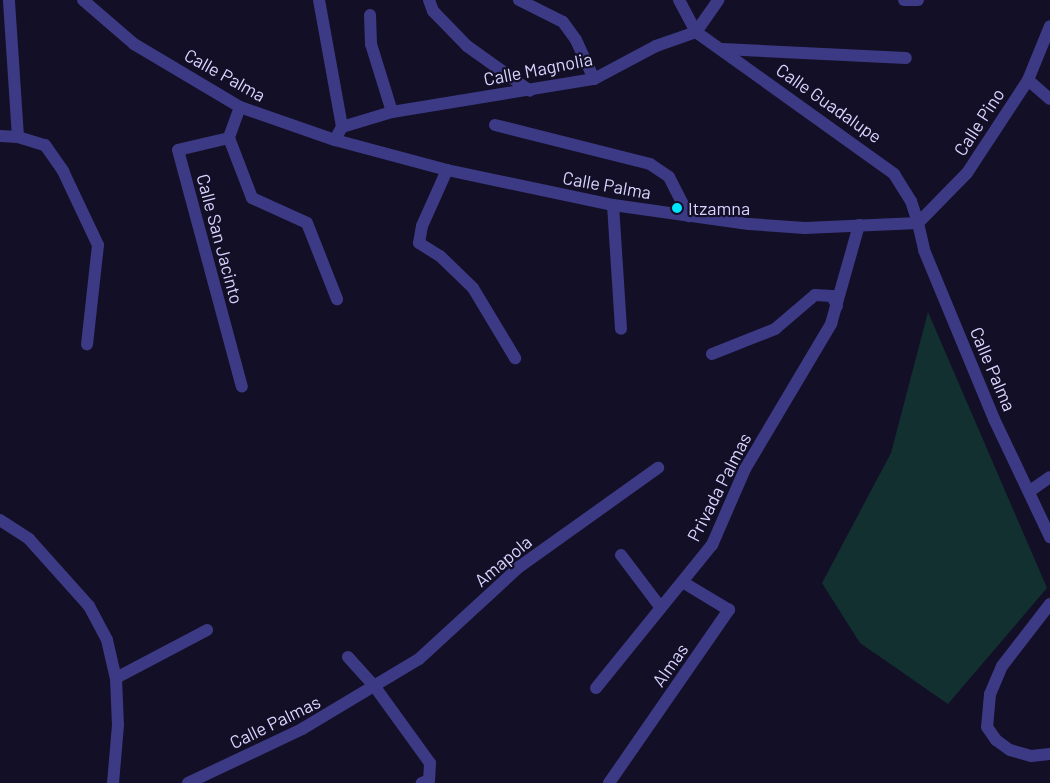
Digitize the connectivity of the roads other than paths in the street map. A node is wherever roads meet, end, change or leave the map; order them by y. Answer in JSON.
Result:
{"nodes":[{"id":1,"x":10,"y":0,"type":"edge"},
{"id":2,"x":83,"y":0,"type":"edge"},
{"id":3,"x":319,"y":0,"type":"edge"},
{"id":4,"x":429,"y":0,"type":"edge"},
{"id":5,"x":519,"y":0,"type":"edge"},
{"id":6,"x":679,"y":0,"type":"edge"},
{"id":7,"x":718,"y":0,"type":"edge"},
{"id":8,"x":904,"y":0,"type":"edge"},
{"id":9,"x":918,"y":0,"type":"edge"},
{"id":10,"x":370,"y":14,"type":"dead end"},
{"id":11,"x":1050,"y":26,"type":"edge"},
{"id":12,"x":696,"y":32,"type":"junction"},
{"id":13,"x":722,"y":49,"type":"junction"},
{"id":14,"x":906,"y":58,"type":"dead end"},
{"id":15,"x":594,"y":79,"type":"junction"},
{"id":16,"x":1028,"y":80,"type":"junction"},
{"id":17,"x":530,"y":91,"type":"junction"},
{"id":18,"x":1050,"y":99,"type":"edge"},
{"id":19,"x":240,"y":107,"type":"junction"},
{"id":20,"x":392,"y":112,"type":"junction"},
{"id":21,"x":495,"y":125,"type":"dead end"},
{"id":22,"x":342,"y":127,"type":"junction"},
{"id":23,"x":0,"y":136,"type":"edge"},
{"id":24,"x":18,"y":137,"type":"junction"},
{"id":25,"x":229,"y":138,"type":"junction"},
{"id":26,"x":336,"y":140,"type":"junction"},
{"id":27,"x":447,"y":170,"type":"junction"},
{"id":28,"x":613,"y":205,"type":"junction"},
{"id":29,"x":689,"y":216,"type":"junction"},
{"id":30,"x":918,"y":223,"type":"junction"},
{"id":31,"x":858,"y":225,"type":"junction"},
{"id":32,"x":337,"y":299,"type":"dead end"},
{"id":33,"x":837,"y":306,"type":"junction"},
{"id":34,"x":621,"y":329,"type":"dead end"},
{"id":35,"x":87,"y":344,"type":"dead end"},
{"id":36,"x":712,"y":354,"type":"dead end"},
{"id":37,"x":515,"y":358,"type":"dead end"},
{"id":38,"x":242,"y":387,"type":"dead end"},
{"id":39,"x":658,"y":468,"type":"dead end"},
{"id":40,"x":1050,"y":476,"type":"edge"},
{"id":41,"x":1030,"y":491,"type":"junction"},
{"id":42,"x":0,"y":520,"type":"edge"},
{"id":43,"x":1050,"y":537,"type":"edge"},
{"id":44,"x":621,"y":555,"type":"dead end"},
{"id":45,"x":684,"y":583,"type":"junction"},
{"id":46,"x":1050,"y":604,"type":"edge"},
{"id":47,"x":661,"y":608,"type":"junction"},
{"id":48,"x":207,"y":630,"type":"dead end"},
{"id":49,"x":348,"y":657,"type":"dead end"},
{"id":50,"x":116,"y":678,"type":"junction"},
{"id":51,"x":375,"y":687,"type":"junction"},
{"id":52,"x":596,"y":688,"type":"dead end"},
{"id":53,"x":1050,"y":754,"type":"edge"},
{"id":54,"x":113,"y":783,"type":"edge"},
{"id":55,"x":188,"y":783,"type":"edge"},
{"id":56,"x":422,"y":783,"type":"edge"},
{"id":57,"x":609,"y":783,"type":"edge"}],
"edges":[{"from":1,"to":24,"type":"street"},
{"from":2,"to":19,"type":"street","name":"Calle Palma"},
{"from":3,"to":22,"type":"street"},
{"from":4,"to":17,"type":"street"},
{"from":5,"to":15,"type":"street"},
{"from":6,"to":12,"type":"street"},
{"from":7,"to":12,"type":"street"},
{"from":8,"to":9,"type":"street"},
{"from":10,"to":20,"type":"street"},
{"from":11,"to":16,"type":"street","name":"Calle Pino"},
{"from":12,"to":13,"type":"street","name":"Calle Guadalupe"},
{"from":12,"to":15,"type":"street","name":"Calle Magnolia"},
{"from":13,"to":14,"type":"street"},
{"from":13,"to":30,"type":"street","name":"Calle Guadalupe"},
{"from":15,"to":17,"type":"street","name":"Calle Magnolia"},
{"from":16,"to":18,"type":"street"},
{"from":16,"to":30,"type":"street","name":"Calle Pino"},
{"from":17,"to":20,"type":"street","name":"Calle Magnolia"},
{"from":19,"to":25,"type":"street"},
{"from":19,"to":26,"type":"street","name":"Calle Palma"},
{"from":20,"to":22,"type":"street","name":"Calle Magnolia"},
{"from":21,"to":29,"type":"street"},
{"from":22,"to":26,"type":"street"},
{"from":23,"to":24,"type":"street"},
{"from":24,"to":35,"type":"street"},
{"from":25,"to":32,"type":"street"},
{"from":25,"to":38,"type":"street","name":"Calle San Jacinto"},
{"from":26,"to":27,"type":"street","name":"Calle Palma"},
{"from":27,"to":28,"type":"street","name":"Calle Palma"},
{"from":27,"to":37,"type":"street"},
{"from":28,"to":29,"type":"street","name":"Calle Palma"},
{"from":28,"to":34,"type":"street"},
{"from":29,"to":31,"type":"street","name":"Calle Palma"},
{"from":30,"to":31,"type":"street","name":"Calle Palma"},
{"from":30,"to":41,"type":"street","name":"Calle Palma"},
{"from":31,"to":33,"type":"street","name":"Privada Palmas"},
{"from":33,"to":36,"type":"street"},
{"from":33,"to":45,"type":"street","name":"Privada Palmas"},
{"from":39,"to":51,"type":"street","name":"Amapola"},
{"from":40,"to":41,"type":"street"},
{"from":41,"to":43,"type":"street","name":"Calle Palma"},
{"from":42,"to":50,"type":"street"},
{"from":44,"to":47,"type":"street"},
{"from":45,"to":47,"type":"street","name":"Privada Palmas"},
{"from":45,"to":57,"type":"street","name":"Almas"},
{"from":46,"to":53,"type":"street"},
{"from":47,"to":52,"type":"street","name":"Privada Palmas"},
{"from":48,"to":50,"type":"street"},
{"from":49,"to":51,"type":"street"},
{"from":50,"to":54,"type":"street"},
{"from":51,"to":55,"type":"street","name":"Calle Palmas"},
{"from":51,"to":56,"type":"street"}]}
